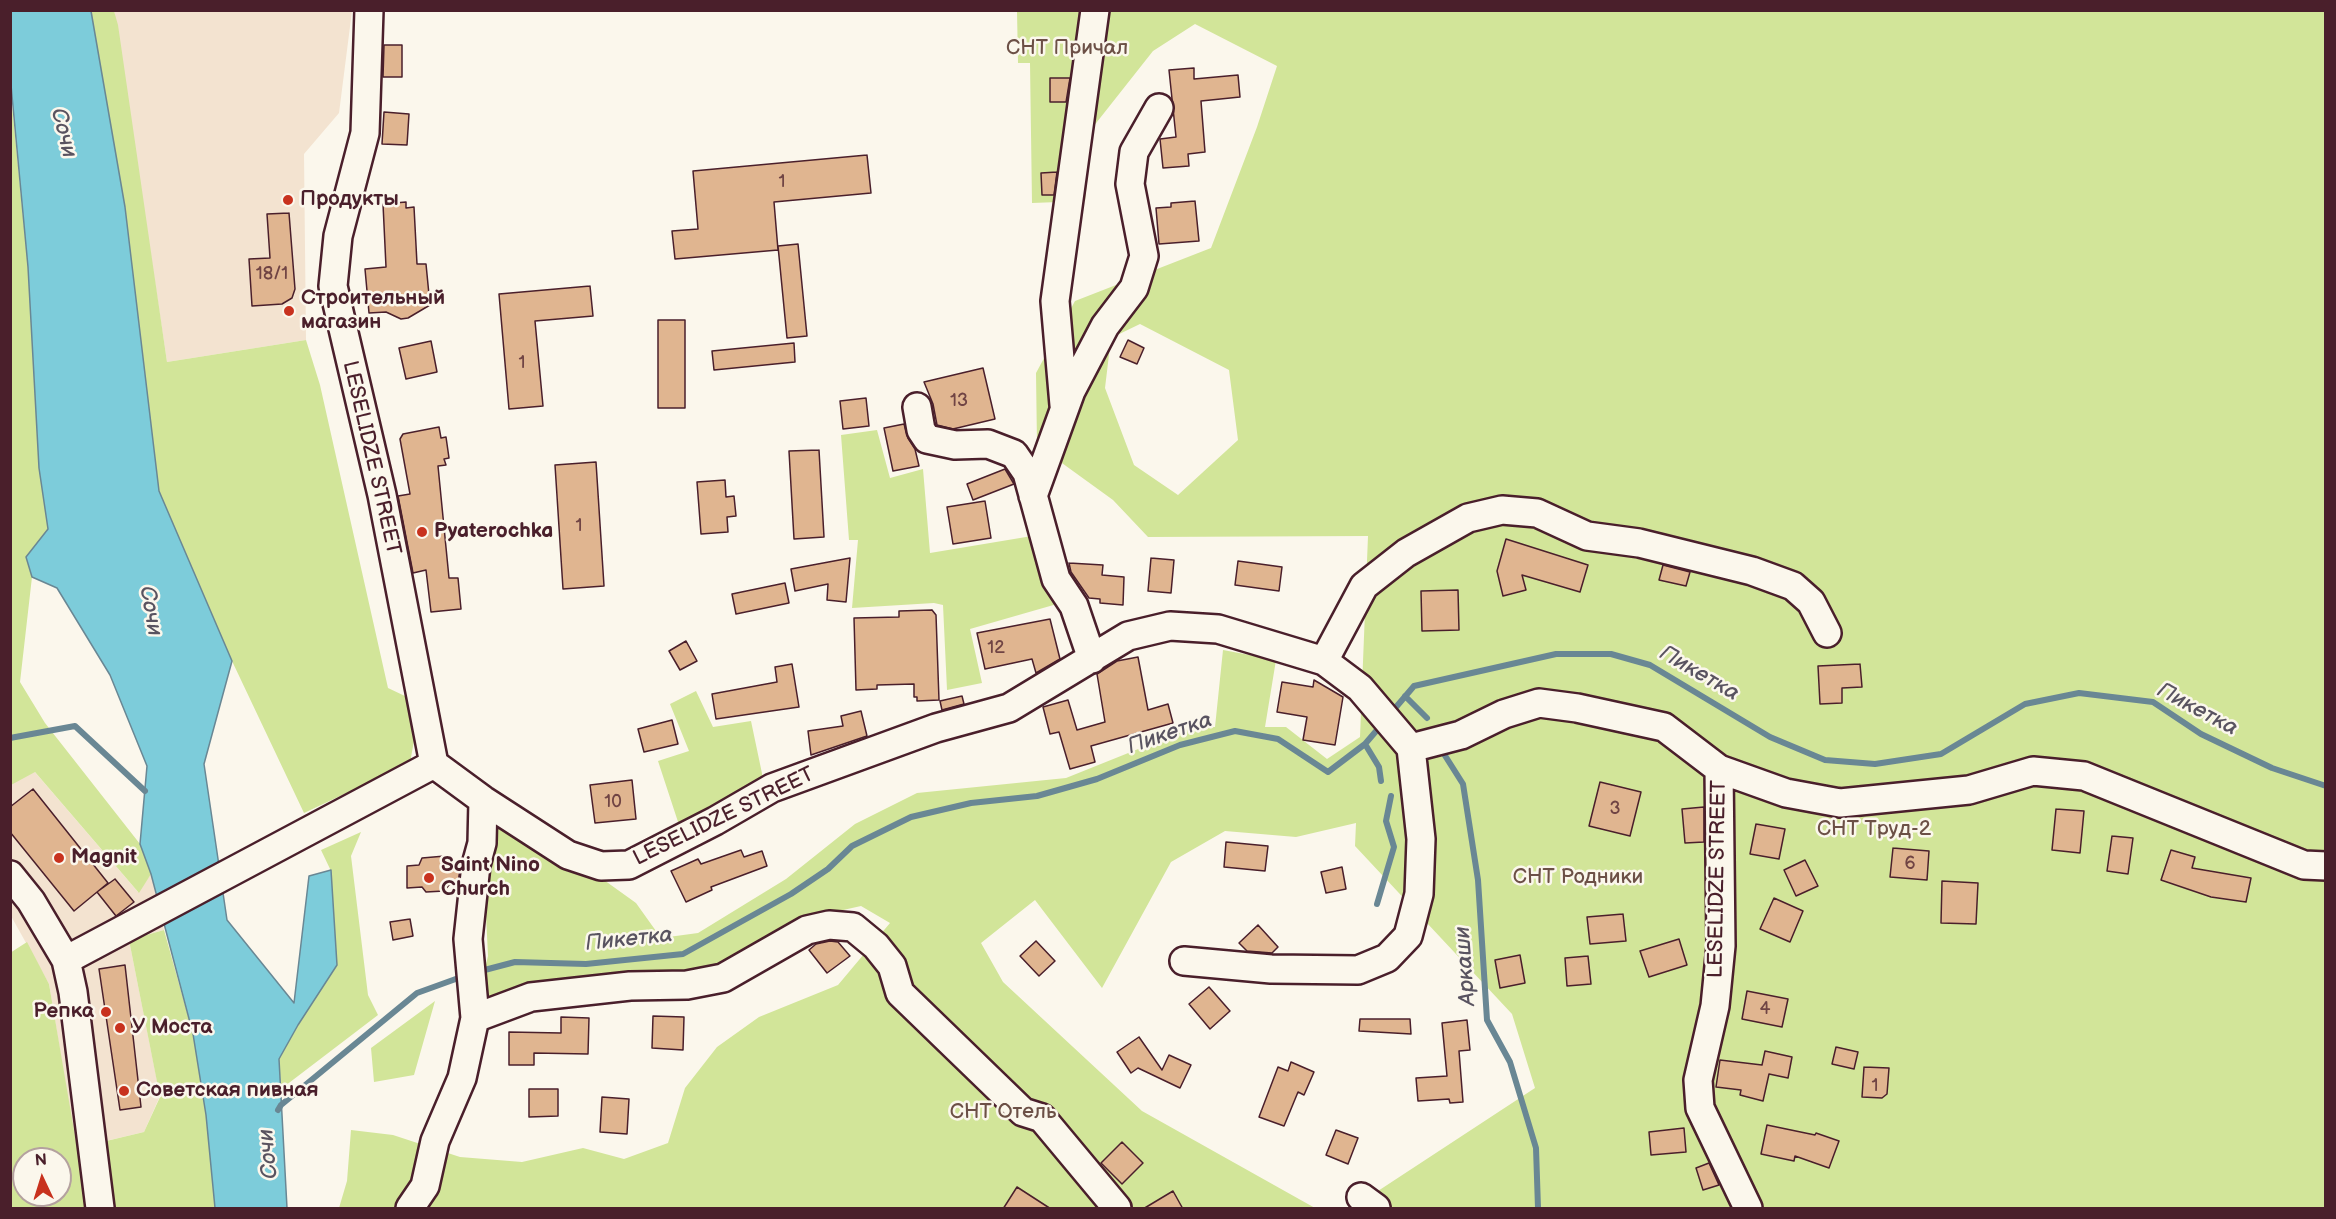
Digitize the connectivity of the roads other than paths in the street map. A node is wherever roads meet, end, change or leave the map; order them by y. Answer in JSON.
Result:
{"nodes":[{"id":1,"x":369,"y":10,"type":"edge"},
{"id":2,"x":1095,"y":10,"type":"edge"},
{"id":3,"x":1159,"y":108,"type":"dead end"},
{"id":4,"x":917,"y":407,"type":"dead end"},
{"id":5,"x":1064,"y":410,"type":"junction"},
{"id":6,"x":1033,"y":496,"type":"junction"},
{"id":7,"x":1827,"y":633,"type":"dead end"},
{"id":8,"x":1092,"y":659,"type":"junction"},
{"id":9,"x":1324,"y":661,"type":"junction"},
{"id":10,"x":1411,"y":748,"type":"junction"},
{"id":11,"x":435,"y":764,"type":"junction"},
{"id":12,"x":1719,"y":769,"type":"junction"},
{"id":13,"x":483,"y":800,"type":"junction"},
{"id":14,"x":2325,"y":866,"type":"edge"},
{"id":15,"x":10,"y":875,"type":"edge"},
{"id":16,"x":66,"y":960,"type":"junction"},
{"id":17,"x":1184,"y":961,"type":"dead end"},
{"id":18,"x":475,"y":1018,"type":"junction"},
{"id":19,"x":100,"y":1209,"type":"edge"},
{"id":20,"x":410,"y":1209,"type":"edge"},
{"id":21,"x":1117,"y":1209,"type":"edge"},
{"id":22,"x":1748,"y":1209,"type":"edge"}],
"edges":[{"from":1,"to":11,"type":"street","name":"LESELIDZE STREET"},
{"from":2,"to":5,"type":"street"},
{"from":3,"to":5,"type":"street"},
{"from":4,"to":6,"type":"street"},
{"from":5,"to":6,"type":"street"},
{"from":6,"to":8,"type":"street"},
{"from":7,"to":9,"type":"street"},
{"from":8,"to":9,"type":"street","name":"LESELIDZE STREET"},
{"from":8,"to":13,"type":"street","name":"LESELIDZE STREET"},
{"from":9,"to":10,"type":"street","name":"LESELIDZE STREET"},
{"from":10,"to":12,"type":"street","name":"LESELIDZE STREET"},
{"from":10,"to":17,"type":"street"},
{"from":11,"to":13,"type":"street","name":"LESELIDZE STREET"},
{"from":11,"to":16,"type":"street"},
{"from":12,"to":14,"type":"street"},
{"from":12,"to":22,"type":"street","name":"LESELIDZE STREET"},
{"from":13,"to":18,"type":"street"},
{"from":15,"to":16,"type":"street"},
{"from":16,"to":19,"type":"street"},
{"from":18,"to":20,"type":"street"},
{"from":18,"to":21,"type":"street"}]}
